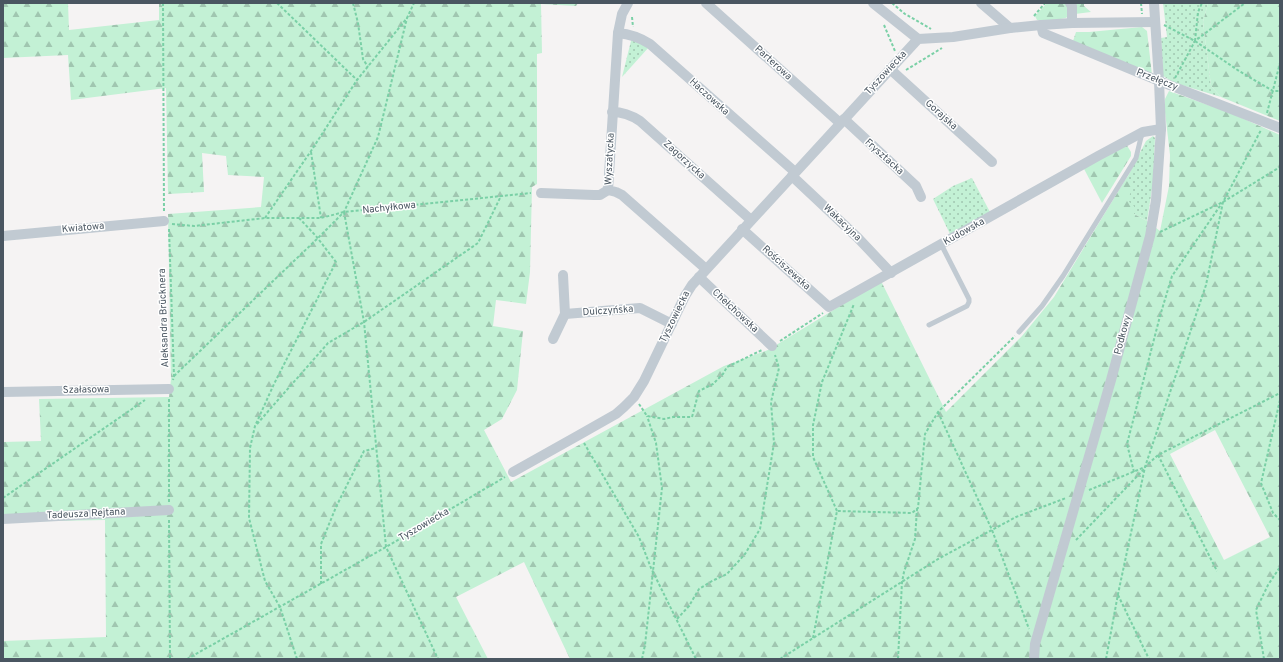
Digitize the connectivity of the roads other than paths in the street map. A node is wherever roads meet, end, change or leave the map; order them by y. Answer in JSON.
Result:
{"nodes":[{"id":1,"x":628,"y":3,"type":"edge"},
{"id":2,"x":706,"y":3,"type":"edge"},
{"id":3,"x":981,"y":3,"type":"edge"},
{"id":4,"x":1070,"y":3,"type":"edge"},
{"id":5,"x":1154,"y":3,"type":"edge"},
{"id":6,"x":874,"y":4,"type":"edge"},
{"id":7,"x":1155,"y":22,"type":"junction"},
{"id":8,"x":1072,"y":23,"type":"junction"},
{"id":9,"x":1041,"y":25,"type":"junction"},
{"id":10,"x":1010,"y":28,"type":"junction"},
{"id":11,"x":618,"y":33,"type":"junction"},
{"id":12,"x":918,"y":38,"type":"junction"},
{"id":13,"x":894,"y":72,"type":"junction"},
{"id":14,"x":1159,"y":82,"type":"junction"},
{"id":15,"x":612,"y":112,"type":"junction"},
{"id":16,"x":842,"y":121,"type":"junction"},
{"id":17,"x":1280,"y":128,"type":"edge"},
{"id":18,"x":1161,"y":129,"type":"junction"},
{"id":19,"x":1143,"y":132,"type":"junction"},
{"id":20,"x":992,"y":162,"type":"dead end"},
{"id":21,"x":793,"y":174,"type":"junction"},
{"id":22,"x":608,"y":190,"type":"junction"},
{"id":23,"x":540,"y":192,"type":"road end"},
{"id":24,"x":921,"y":197,"type":"dead end"},
{"id":25,"x":751,"y":220,"type":"junction"},
{"id":26,"x":166,"y":222,"type":"road end"},
{"id":27,"x":742,"y":229,"type":"junction"},
{"id":28,"x":3,"y":236,"type":"edge"},
{"id":29,"x":941,"y":244,"type":"junction"},
{"id":30,"x":706,"y":269,"type":"junction"},
{"id":31,"x":891,"y":273,"type":"junction"},
{"id":32,"x":563,"y":275,"type":"dead end"},
{"id":33,"x":699,"y":276,"type":"junction"},
{"id":34,"x":829,"y":307,"type":"joint"},
{"id":35,"x":565,"y":314,"type":"junction"},
{"id":36,"x":672,"y":324,"type":"junction"},
{"id":37,"x":929,"y":325,"type":"dead end"},
{"id":38,"x":1019,"y":332,"type":"road end"},
{"id":39,"x":554,"y":339,"type":"dead end"},
{"id":40,"x":772,"y":346,"type":"road end"},
{"id":41,"x":165,"y":389,"type":"road end"},
{"id":42,"x":3,"y":392,"type":"edge"},
{"id":43,"x":513,"y":472,"type":"road end"},
{"id":44,"x":169,"y":510,"type":"road end"},
{"id":45,"x":3,"y":519,"type":"edge"},
{"id":46,"x":1034,"y":659,"type":"edge"}],
"edges":[{"from":1,"to":11,"type":"street","name":"Wyszatycka"},
{"from":2,"to":16,"type":"street","name":"Parterowa"},
{"from":3,"to":10,"type":"street"},
{"from":4,"to":8,"type":"street"},
{"from":5,"to":7,"type":"street","name":"Podkowy"},
{"from":6,"to":12,"type":"street"},
{"from":7,"to":8,"type":"street"},
{"from":7,"to":14,"type":"street","name":"Podkowy"},
{"from":8,"to":9,"type":"street"},
{"from":9,"to":10,"type":"street"},
{"from":9,"to":14,"type":"street","name":"Przełęczy"},
{"from":10,"to":12,"type":"street"},
{"from":11,"to":15,"type":"street","name":"Wyszatycka"},
{"from":11,"to":21,"type":"street","name":"Haczowska"},
{"from":12,"to":13,"type":"street","name":"Tyszowiecka"},
{"from":13,"to":16,"type":"street","name":"Tyszowiecka"},
{"from":13,"to":20,"type":"street","name":"Gorajska"},
{"from":14,"to":17,"type":"street","name":"Przełęczy"},
{"from":14,"to":18,"type":"street","name":"Podkowy"},
{"from":15,"to":22,"type":"street","name":"Wyszatycka"},
{"from":15,"to":25,"type":"street","name":"Zagorzycka"},
{"from":16,"to":21,"type":"street","name":"Tyszowiecka"},
{"from":16,"to":24,"type":"street","name":"Frysztacka"},
{"from":18,"to":19,"type":"street","name":"Kudowska"},
{"from":18,"to":46,"type":"street","name":"Podkowy"},
{"from":19,"to":29,"type":"street","name":"Kudowska"},
{"from":19,"to":38,"type":"lane"},
{"from":21,"to":25,"type":"street","name":"Tyszowiecka"},
{"from":21,"to":31,"type":"street","name":"Wakacyjna"},
{"from":22,"to":23,"type":"street"},
{"from":22,"to":30,"type":"street","name":"Wyszatycka"},
{"from":25,"to":27,"type":"street","name":"Tyszowiecka"},
{"from":26,"to":28,"type":"street","name":"Kwiatowa"},
{"from":27,"to":30,"type":"street","name":"Tyszowiecka"},
{"from":27,"to":34,"type":"street","name":"Rościszewska"},
{"from":29,"to":31,"type":"street","name":"Kudowska"},
{"from":29,"to":37,"type":"lane"},
{"from":30,"to":33,"type":"street","name":"Tyszowiecka"},
{"from":31,"to":34,"type":"street","name":"Kudowska"},
{"from":32,"to":35,"type":"street"},
{"from":33,"to":36,"type":"street","name":"Tyszowiecka"},
{"from":33,"to":40,"type":"street","name":"Chełchowska"},
{"from":35,"to":36,"type":"street","name":"Dulczyńska"},
{"from":35,"to":39,"type":"street"},
{"from":36,"to":43,"type":"street","name":"Tyszowiecka"},
{"from":41,"to":42,"type":"street","name":"Szałasowa"},
{"from":44,"to":45,"type":"street","name":"Tadeusza Rejtana"}]}
